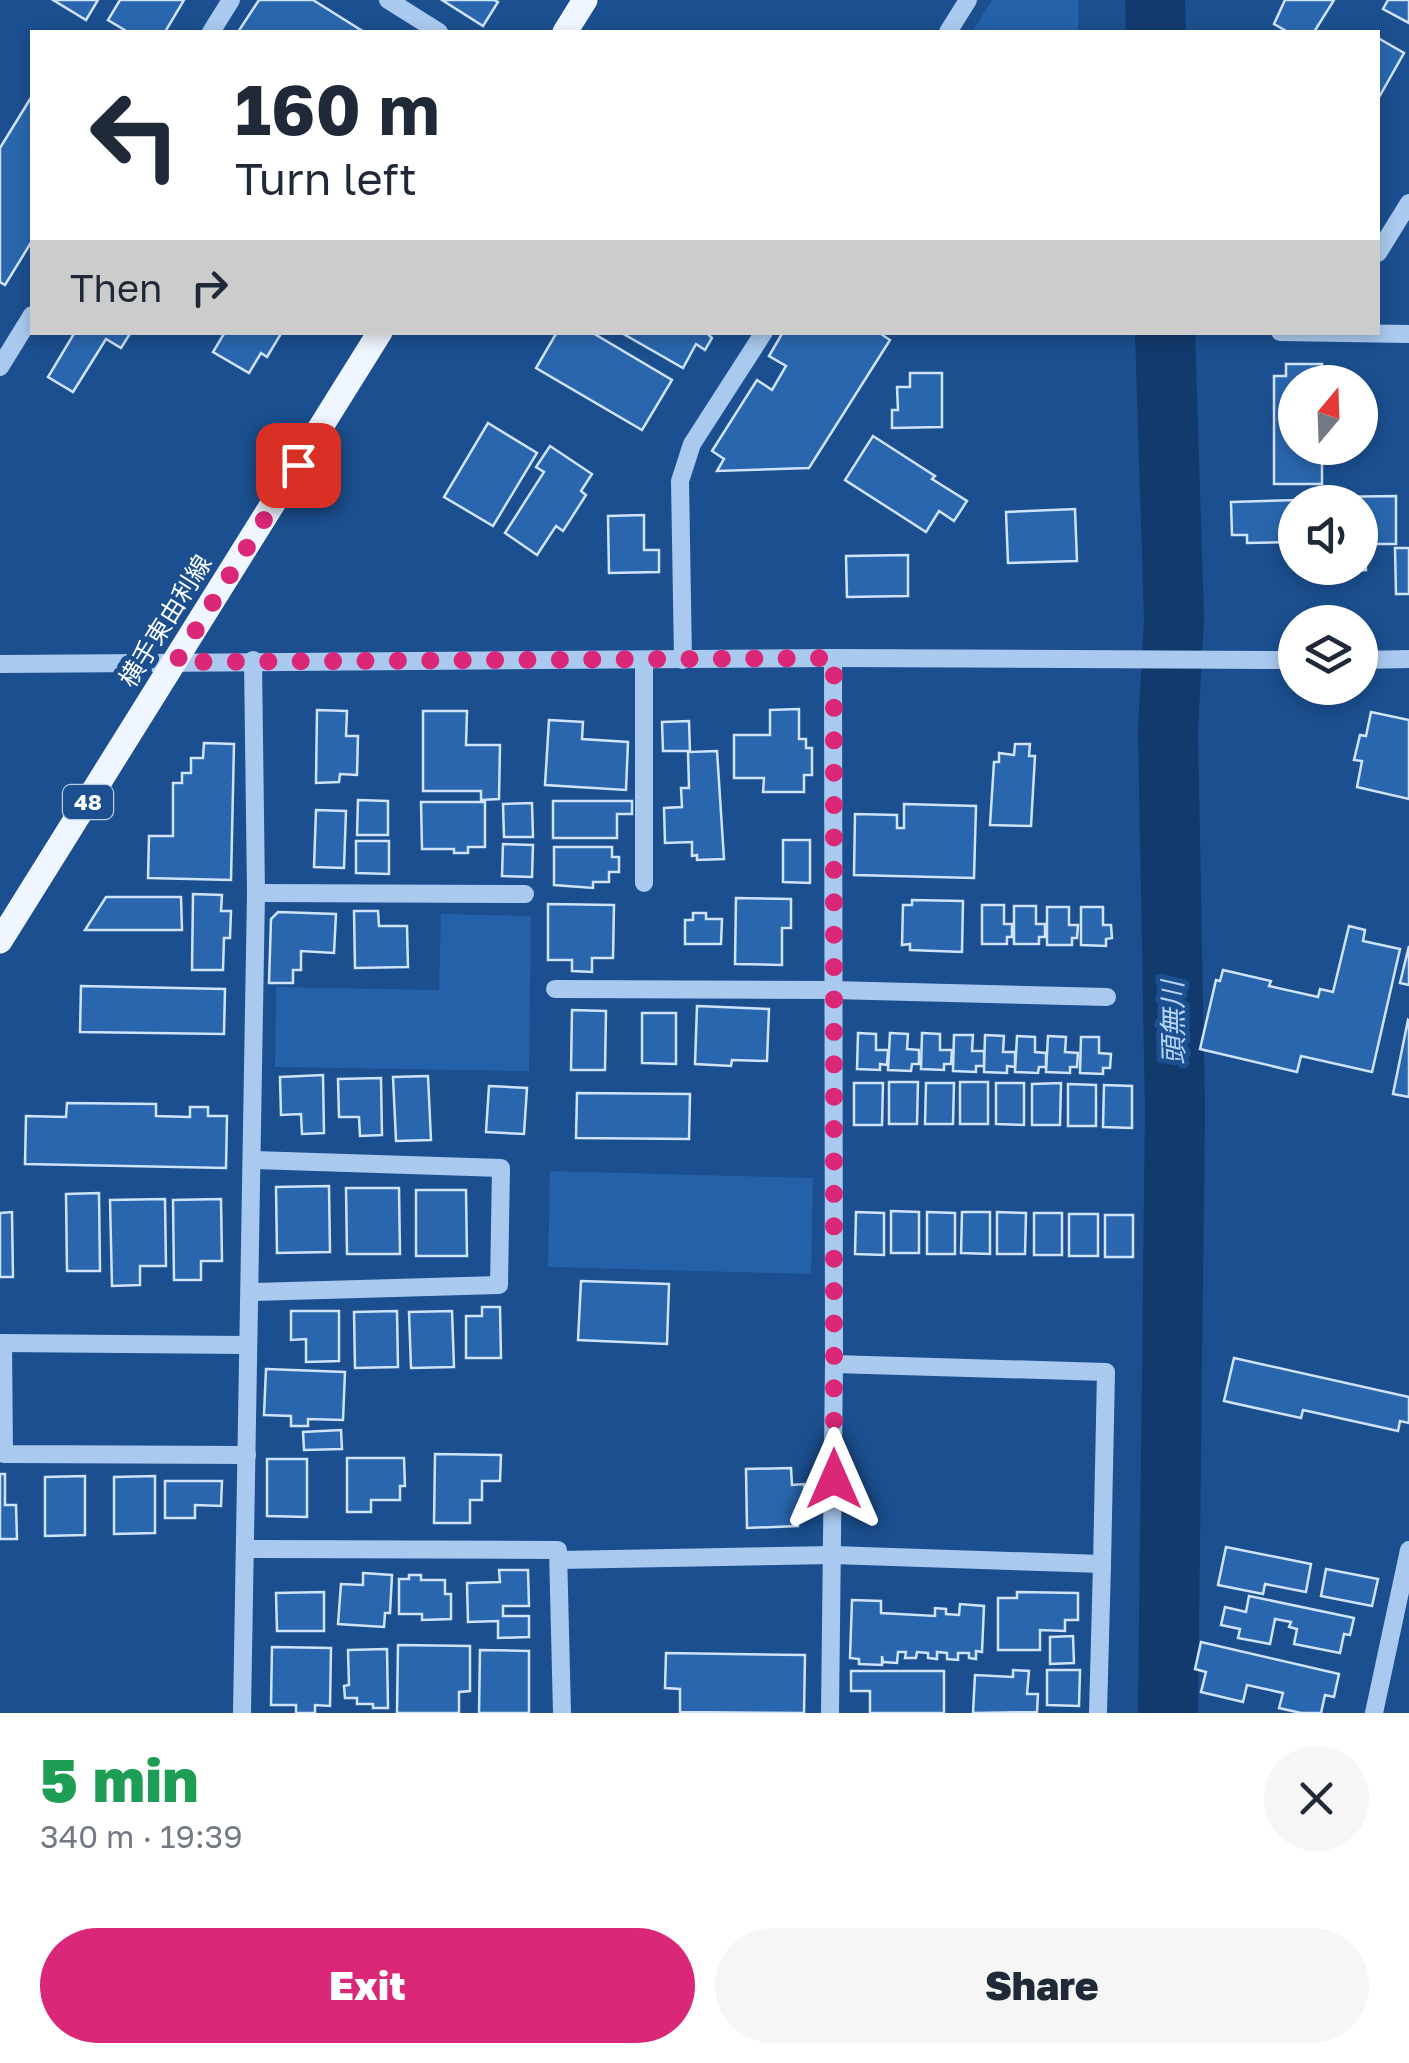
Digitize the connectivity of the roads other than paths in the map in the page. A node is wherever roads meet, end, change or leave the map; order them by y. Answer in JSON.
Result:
{"nodes":[{"id":1,"x":231,"y":0,"type":"edge"},
{"id":2,"x":388,"y":0,"type":"edge"},
{"id":3,"x":585,"y":0,"type":"edge"},
{"id":4,"x":968,"y":0,"type":"edge"},
{"id":5,"x":212,"y":30,"type":"edge"},
{"id":6,"x":436,"y":30,"type":"edge"},
{"id":7,"x":565,"y":30,"type":"edge"},
{"id":8,"x":949,"y":30,"type":"edge"},
{"id":9,"x":1409,"y":203,"type":"edge"},
{"id":10,"x":1380,"y":250,"type":"edge"},
{"id":11,"x":30,"y":318,"type":"edge"},
{"id":12,"x":1380,"y":334,"type":"edge"},
{"id":13,"x":1409,"y":334,"type":"edge"},
{"id":14,"x":378,"y":335,"type":"edge"},
{"id":15,"x":762,"y":335,"type":"edge"},
{"id":16,"x":0,"y":366,"type":"edge"},
{"id":17,"x":834,"y":658,"type":"junction"},
{"id":18,"x":1409,"y":659,"type":"edge"},
{"id":19,"x":253,"y":660,"type":"junction"},
{"id":20,"x":644,"y":660,"type":"junction"},
{"id":21,"x":683,"y":660,"type":"junction"},
{"id":22,"x":1278,"y":660,"type":"edge"},
{"id":23,"x":1378,"y":660,"type":"edge"},
{"id":24,"x":176,"y":662,"type":"junction"},
{"id":25,"x":0,"y":664,"type":"edge"},
{"id":26,"x":644,"y":883,"type":"dead end"},
{"id":27,"x":256,"y":894,"type":"junction"},
{"id":28,"x":525,"y":894,"type":"dead end"},
{"id":29,"x":0,"y":941,"type":"edge"},
{"id":30,"x":555,"y":989,"type":"dead end"},
{"id":31,"x":832,"y":990,"type":"junction"},
{"id":32,"x":1107,"y":998,"type":"dead end"},
{"id":33,"x":253,"y":1160,"type":"junction"},
{"id":34,"x":250,"y":1292,"type":"junction"},
{"id":35,"x":1,"y":1343,"type":"edge"},
{"id":36,"x":246,"y":1345,"type":"junction"},
{"id":37,"x":834,"y":1364,"type":"junction"},
{"id":38,"x":246,"y":1455,"type":"junction"},
{"id":39,"x":247,"y":1548,"type":"junction"},
{"id":40,"x":1409,"y":1550,"type":"edge"},
{"id":41,"x":833,"y":1555,"type":"junction"},
{"id":42,"x":558,"y":1560,"type":"junction"},
{"id":43,"x":1102,"y":1564,"type":"junction"},
{"id":44,"x":242,"y":1713,"type":"edge"},
{"id":45,"x":562,"y":1713,"type":"edge"},
{"id":46,"x":830,"y":1713,"type":"edge"},
{"id":47,"x":1098,"y":1713,"type":"edge"},
{"id":48,"x":1374,"y":1713,"type":"edge"}],
"edges":[{"from":1,"to":5,"type":"street"},
{"from":2,"to":6,"type":"street"},
{"from":3,"to":7,"type":"main road"},
{"from":4,"to":8,"type":"street"},
{"from":9,"to":10,"type":"street"},
{"from":11,"to":16,"type":"street"},
{"from":12,"to":13,"type":"street"},
{"from":14,"to":24,"type":"main road","name":"横手東由利線","number":"48"},
{"from":15,"to":21,"type":"street"},
{"from":17,"to":21,"type":"street"},
{"from":17,"to":22,"type":"street"},
{"from":17,"to":31,"type":"street"},
{"from":18,"to":23,"type":"street"},
{"from":19,"to":20,"type":"street"},
{"from":19,"to":24,"type":"street"},
{"from":19,"to":27,"type":"street"},
{"from":20,"to":21,"type":"street"},
{"from":20,"to":26,"type":"street"},
{"from":24,"to":25,"type":"street"},
{"from":24,"to":29,"type":"main road","name":"横手東由利線","number":"48"},
{"from":27,"to":28,"type":"street"},
{"from":27,"to":33,"type":"street"},
{"from":30,"to":31,"type":"street"},
{"from":31,"to":32,"type":"street"},
{"from":31,"to":37,"type":"street"},
{"from":33,"to":34,"type":"street"},
{"from":33,"to":34,"type":"street"},
{"from":34,"to":36,"type":"street"},
{"from":35,"to":36,"type":"street"},
{"from":35,"to":38,"type":"street"},
{"from":36,"to":38,"type":"street"},
{"from":37,"to":41,"type":"street"},
{"from":37,"to":43,"type":"street"},
{"from":38,"to":39,"type":"street"},
{"from":39,"to":42,"type":"street"},
{"from":39,"to":44,"type":"street"},
{"from":40,"to":48,"type":"street"},
{"from":41,"to":42,"type":"street"},
{"from":41,"to":43,"type":"street"},
{"from":41,"to":46,"type":"street"},
{"from":42,"to":45,"type":"street"},
{"from":43,"to":47,"type":"street"}]}
